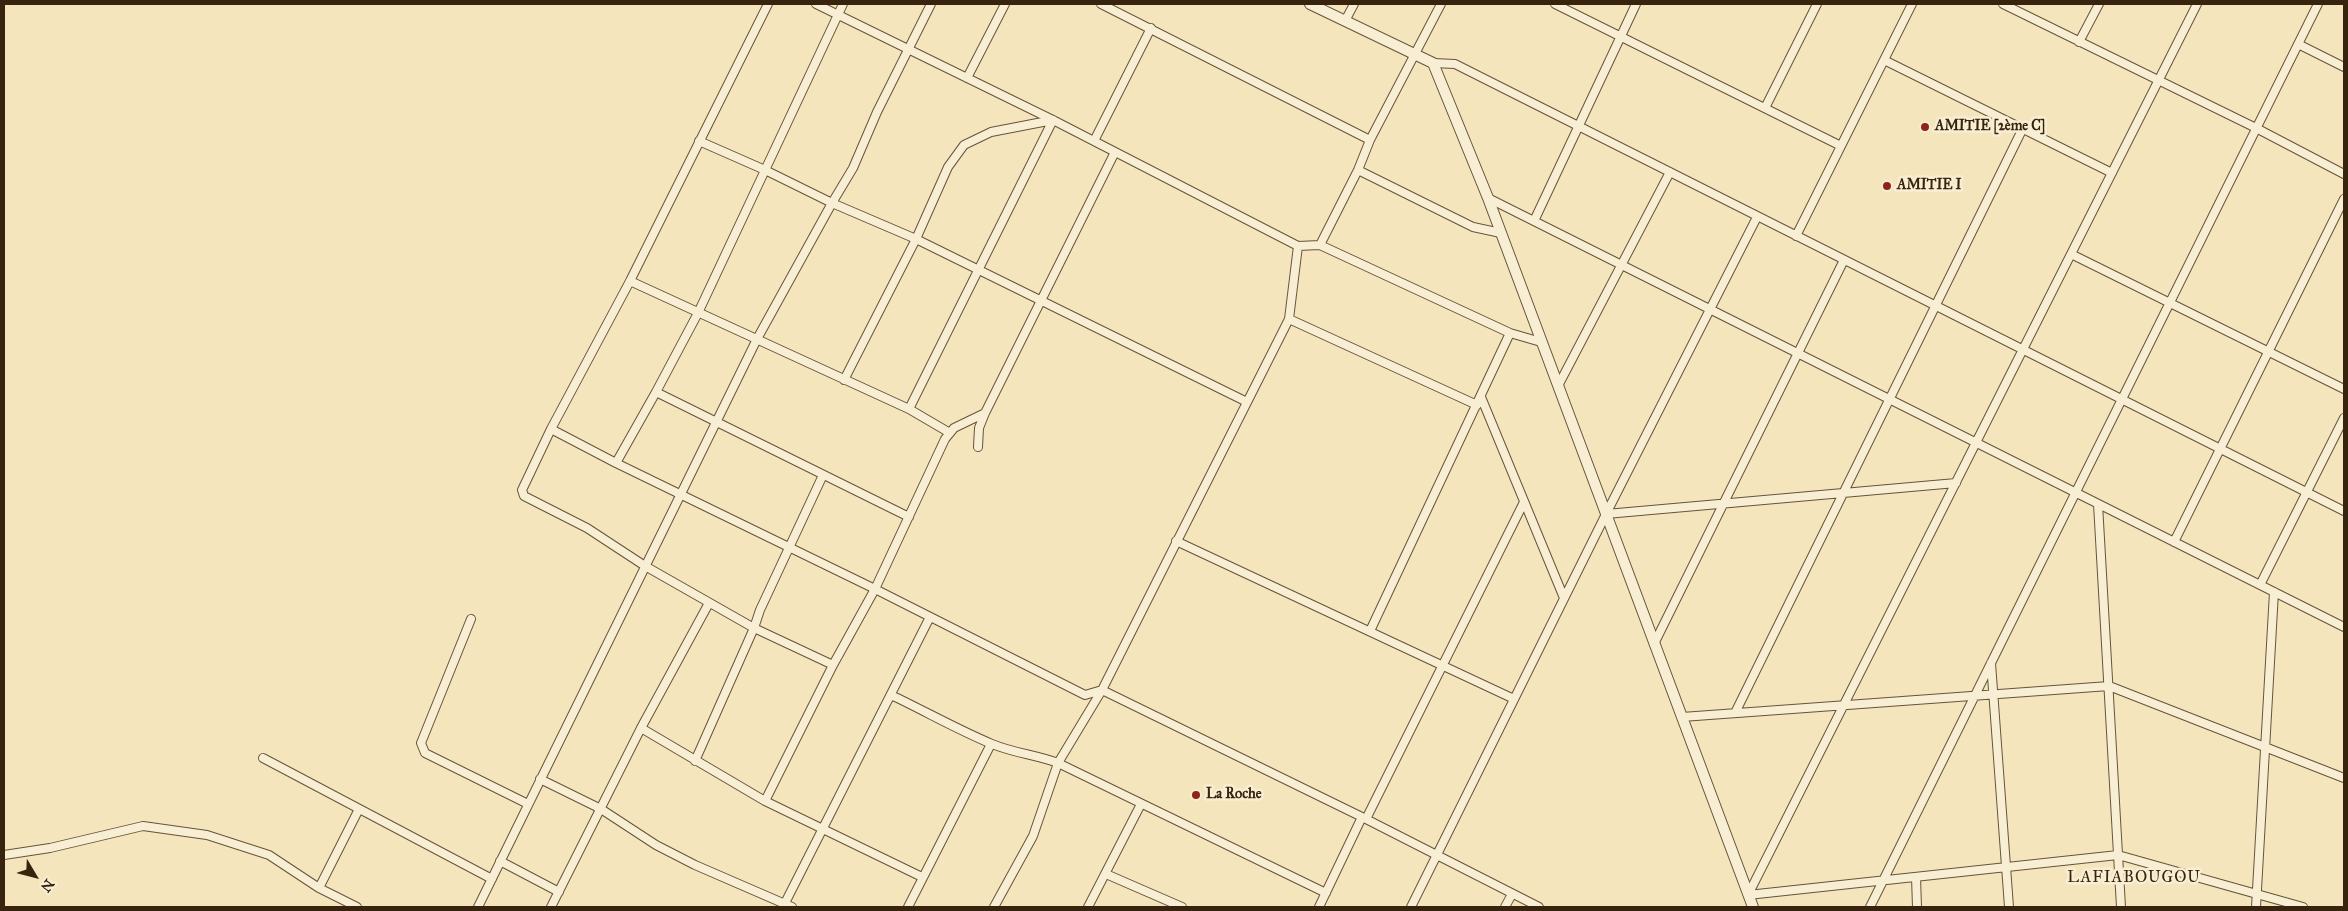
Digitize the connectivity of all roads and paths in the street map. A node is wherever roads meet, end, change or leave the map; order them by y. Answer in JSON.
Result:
{"nodes":[{"id":1,"x":768,"y":4,"type":"edge"},
{"id":2,"x":816,"y":4,"type":"edge"},
{"id":3,"x":843,"y":4,"type":"edge"},
{"id":4,"x":930,"y":4,"type":"edge"},
{"id":5,"x":1005,"y":4,"type":"edge"},
{"id":6,"x":1101,"y":4,"type":"edge"},
{"id":7,"x":1310,"y":4,"type":"edge"},
{"id":8,"x":1354,"y":4,"type":"edge"},
{"id":9,"x":1441,"y":4,"type":"edge"},
{"id":10,"x":1555,"y":4,"type":"edge"},
{"id":11,"x":1636,"y":4,"type":"edge"},
{"id":12,"x":1817,"y":4,"type":"edge"},
{"id":13,"x":1912,"y":4,"type":"edge"},
{"id":14,"x":2099,"y":4,"type":"edge"},
{"id":15,"x":2197,"y":4,"type":"edge"},
{"id":16,"x":2318,"y":4,"type":"edge"},
{"id":17,"x":2008,"y":5,"type":"edge"},
{"id":18,"x":837,"y":15,"type":"junction"},
{"id":19,"x":1346,"y":21,"type":"junction"},
{"id":20,"x":1151,"y":28,"type":"junction"},
{"id":21,"x":1620,"y":37,"type":"junction"},
{"id":22,"x":2079,"y":42,"type":"junction"},
{"id":23,"x":2298,"y":44,"type":"junction"},
{"id":24,"x":908,"y":49,"type":"junction"},
{"id":25,"x":1415,"y":55,"type":"junction"},
{"id":26,"x":1884,"y":60,"type":"junction"},
{"id":27,"x":1433,"y":63,"type":"junction"},
{"id":28,"x":2344,"y":67,"type":"edge"},
{"id":29,"x":967,"y":78,"type":"junction"},
{"id":30,"x":2158,"y":81,"type":"junction"},
{"id":31,"x":1765,"y":108,"type":"junction"},
{"id":32,"x":1053,"y":120,"type":"junction"},
{"id":33,"x":1578,"y":126,"type":"junction"},
{"id":34,"x":2023,"y":128,"type":"junction"},
{"id":35,"x":2256,"y":128,"type":"junction"},
{"id":36,"x":1370,"y":140,"type":"junction"},
{"id":37,"x":699,"y":141,"type":"junction"},
{"id":38,"x":1094,"y":141,"type":"junction"},
{"id":39,"x":1841,"y":146,"type":"junction"},
{"id":40,"x":1115,"y":152,"type":"junction"},
{"id":41,"x":765,"y":170,"type":"junction"},
{"id":42,"x":1358,"y":170,"type":"junction"},
{"id":43,"x":1670,"y":172,"type":"junction"},
{"id":44,"x":2112,"y":173,"type":"junction"},
{"id":45,"x":2344,"y":174,"type":"edge"},
{"id":46,"x":1488,"y":198,"type":"junction"},
{"id":47,"x":2344,"y":199,"type":"edge"},
{"id":48,"x":832,"y":203,"type":"junction"},
{"id":49,"x":1758,"y":217,"type":"junction"},
{"id":50,"x":1534,"y":222,"type":"junction"},
{"id":51,"x":1501,"y":234,"type":"junction"},
{"id":52,"x":1796,"y":236,"type":"junction"},
{"id":53,"x":916,"y":239,"type":"junction"},
{"id":54,"x":1320,"y":245,"type":"junction"},
{"id":55,"x":1298,"y":246,"type":"junction"},
{"id":56,"x":2071,"y":254,"type":"junction"},
{"id":57,"x":1844,"y":260,"type":"junction"},
{"id":58,"x":1621,"y":265,"type":"junction"},
{"id":59,"x":978,"y":269,"type":"junction"},
{"id":60,"x":630,"y":281,"type":"junction"},
{"id":61,"x":1040,"y":300,"type":"junction"},
{"id":62,"x":2170,"y":303,"type":"junction"},
{"id":63,"x":1936,"y":306,"type":"junction"},
{"id":64,"x":1710,"y":310,"type":"junction"},
{"id":65,"x":698,"y":313,"type":"junction"},
{"id":66,"x":1288,"y":319,"type":"junction"},
{"id":67,"x":1510,"y":333,"type":"junction"},
{"id":68,"x":757,"y":340,"type":"junction"},
{"id":69,"x":1541,"y":342,"type":"junction"},
{"id":70,"x":2023,"y":350,"type":"junction"},
{"id":71,"x":2268,"y":352,"type":"junction"},
{"id":72,"x":1798,"y":354,"type":"junction"},
{"id":73,"x":844,"y":380,"type":"junction"},
{"id":74,"x":1558,"y":386,"type":"junction"},
{"id":75,"x":2344,"y":389,"type":"edge"},
{"id":76,"x":656,"y":392,"type":"junction"},
{"id":77,"x":1481,"y":397,"type":"junction"},
{"id":78,"x":1889,"y":400,"type":"junction"},
{"id":79,"x":2122,"y":400,"type":"junction"},
{"id":80,"x":1247,"y":402,"type":"junction"},
{"id":81,"x":1477,"y":405,"type":"junction"},
{"id":82,"x":909,"y":408,"type":"junction"},
{"id":83,"x":985,"y":413,"type":"junction"},
{"id":84,"x":2344,"y":418,"type":"edge"},
{"id":85,"x":716,"y":423,"type":"junction"},
{"id":86,"x":551,"y":428,"type":"junction"},
{"id":87,"x":950,"y":433,"type":"junction"},
{"id":88,"x":1976,"y":443,"type":"junction"},
{"id":89,"x":978,"y":447,"type":"dead end"},
{"id":90,"x":2220,"y":450,"type":"junction"},
{"id":91,"x":616,"y":463,"type":"junction"},
{"id":92,"x":823,"y":475,"type":"junction"},
{"id":93,"x":1956,"y":483,"type":"junction"},
{"id":94,"x":1844,"y":493,"type":"junction"},
{"id":95,"x":2076,"y":493,"type":"junction"},
{"id":96,"x":2306,"y":493,"type":"junction"},
{"id":97,"x":682,"y":495,"type":"junction"},
{"id":98,"x":1524,"y":502,"type":"junction"},
{"id":99,"x":1724,"y":503,"type":"junction"},
{"id":100,"x":2098,"y":504,"type":"junction"},
{"id":101,"x":2344,"y":511,"type":"edge"},
{"id":102,"x":1606,"y":514,"type":"junction"},
{"id":103,"x":909,"y":517,"type":"junction"},
{"id":104,"x":1176,"y":541,"type":"junction"},
{"id":105,"x":2174,"y":542,"type":"junction"},
{"id":106,"x":788,"y":547,"type":"junction"},
{"id":107,"x":644,"y":566,"type":"junction"},
{"id":108,"x":2260,"y":585,"type":"junction"},
{"id":109,"x":875,"y":589,"type":"junction"},
{"id":110,"x":2274,"y":592,"type":"junction"},
{"id":111,"x":1564,"y":598,"type":"junction"},
{"id":112,"x":709,"y":603,"type":"junction"},
{"id":113,"x":930,"y":617,"type":"junction"},
{"id":114,"x":471,"y":619,"type":"dead end"},
{"id":115,"x":2344,"y":627,"type":"edge"},
{"id":116,"x":754,"y":628,"type":"junction"},
{"id":117,"x":1370,"y":631,"type":"junction"},
{"id":118,"x":1654,"y":644,"type":"junction"},
{"id":119,"x":1991,"y":663,"type":"junction"},
{"id":120,"x":833,"y":665,"type":"junction"},
{"id":121,"x":1443,"y":665,"type":"junction"},
{"id":122,"x":2109,"y":686,"type":"junction"},
{"id":123,"x":1102,"y":690,"type":"junction"},
{"id":124,"x":1994,"y":694,"type":"junction"},
{"id":125,"x":892,"y":695,"type":"junction"},
{"id":126,"x":1975,"y":696,"type":"junction"},
{"id":127,"x":1514,"y":699,"type":"junction"},
{"id":128,"x":1844,"y":705,"type":"junction"},
{"id":129,"x":1735,"y":713,"type":"junction"},
{"id":130,"x":1682,"y":717,"type":"junction"},
{"id":131,"x":641,"y":728,"type":"junction"},
{"id":132,"x":991,"y":744,"type":"junction"},
{"id":133,"x":2265,"y":747,"type":"junction"},
{"id":134,"x":263,"y":758,"type":"dead end"},
{"id":135,"x":695,"y":761,"type":"junction"},
{"id":136,"x":1058,"y":763,"type":"junction"},
{"id":137,"x":2344,"y":778,"type":"edge"},
{"id":138,"x":540,"y":779,"type":"junction"},
{"id":139,"x":765,"y":801,"type":"junction"},
{"id":140,"x":528,"y":804,"type":"junction"},
{"id":141,"x":1141,"y":804,"type":"junction"},
{"id":142,"x":359,"y":809,"type":"junction"},
{"id":143,"x":601,"y":809,"type":"junction"},
{"id":144,"x":1364,"y":818,"type":"junction"},
{"id":145,"x":823,"y":828,"type":"junction"},
{"id":146,"x":4,"y":855,"type":"edge"},
{"id":147,"x":1437,"y":855,"type":"junction"},
{"id":148,"x":2118,"y":855,"type":"junction"},
{"id":149,"x":500,"y":862,"type":"junction"},
{"id":150,"x":2006,"y":867,"type":"junction"},
{"id":151,"x":1106,"y":874,"type":"junction"},
{"id":152,"x":922,"y":877,"type":"junction"},
{"id":153,"x":1916,"y":877,"type":"junction"},
{"id":154,"x":492,"y":879,"type":"junction"},
{"id":155,"x":1883,"y":881,"type":"junction"},
{"id":156,"x":319,"y":888,"type":"junction"},
{"id":157,"x":559,"y":892,"type":"junction"},
{"id":158,"x":1326,"y":894,"type":"junction"},
{"id":159,"x":1512,"y":894,"type":"junction"},
{"id":160,"x":2257,"y":894,"type":"junction"},
{"id":161,"x":1748,"y":895,"type":"junction"},
{"id":162,"x":1171,"y":905,"type":"edge"},
{"id":163,"x":786,"y":906,"type":"edge"},
{"id":164,"x":357,"y":907,"type":"edge"},
{"id":165,"x":478,"y":907,"type":"edge"},
{"id":166,"x":552,"y":907,"type":"edge"},
{"id":167,"x":908,"y":907,"type":"edge"},
{"id":168,"x":994,"y":907,"type":"edge"},
{"id":169,"x":1088,"y":907,"type":"edge"},
{"id":170,"x":1182,"y":907,"type":"edge"},
{"id":171,"x":1319,"y":907,"type":"edge"},
{"id":172,"x":1411,"y":907,"type":"edge"},
{"id":173,"x":1505,"y":907,"type":"edge"},
{"id":174,"x":1539,"y":907,"type":"edge"},
{"id":175,"x":1753,"y":907,"type":"edge"},
{"id":176,"x":1870,"y":907,"type":"edge"},
{"id":177,"x":1917,"y":907,"type":"edge"},
{"id":178,"x":2010,"y":907,"type":"edge"},
{"id":179,"x":2122,"y":907,"type":"edge"},
{"id":180,"x":2256,"y":907,"type":"edge"},
{"id":181,"x":2303,"y":907,"type":"edge"}],
"edges":[{"from":1,"to":37,"type":"street"},
{"from":2,"to":18,"type":"street"},
{"from":3,"to":18,"type":"street"},
{"from":4,"to":24,"type":"street"},
{"from":5,"to":29,"type":"street"},
{"from":6,"to":20,"type":"street"},
{"from":7,"to":19,"type":"street"},
{"from":8,"to":19,"type":"street"},
{"from":9,"to":25,"type":"street"},
{"from":10,"to":21,"type":"street"},
{"from":11,"to":21,"type":"street"},
{"from":12,"to":31,"type":"street"},
{"from":13,"to":26,"type":"street"},
{"from":14,"to":22,"type":"street"},
{"from":15,"to":30,"type":"street"},
{"from":16,"to":23,"type":"street"},
{"from":17,"to":22,"type":"street"},
{"from":18,"to":24,"type":"street"},
{"from":18,"to":41,"type":"street"},
{"from":19,"to":25,"type":"street"},
{"from":20,"to":36,"type":"street"},
{"from":20,"to":38,"type":"street"},
{"from":21,"to":31,"type":"street"},
{"from":21,"to":33,"type":"street"},
{"from":22,"to":30,"type":"street"},
{"from":23,"to":28,"type":"street"},
{"from":23,"to":35,"type":"street"},
{"from":24,"to":29,"type":"street"},
{"from":24,"to":48,"type":"street"},
{"from":25,"to":27,"type":"street"},
{"from":25,"to":36,"type":"street"},
{"from":26,"to":34,"type":"street"},
{"from":26,"to":39,"type":"street"},
{"from":27,"to":33,"type":"street"},
{"from":27,"to":46,"type":"street"},
{"from":29,"to":32,"type":"street"},
{"from":30,"to":35,"type":"street"},
{"from":30,"to":44,"type":"street"},
{"from":31,"to":39,"type":"street"},
{"from":32,"to":38,"type":"street"},
{"from":32,"to":53,"type":"street"},
{"from":32,"to":59,"type":"street"},
{"from":33,"to":43,"type":"street"},
{"from":33,"to":50,"type":"street"},
{"from":34,"to":44,"type":"street"},
{"from":34,"to":63,"type":"street"},
{"from":35,"to":45,"type":"street"},
{"from":35,"to":62,"type":"street"},
{"from":36,"to":42,"type":"street"},
{"from":37,"to":41,"type":"street"},
{"from":37,"to":60,"type":"street"},
{"from":38,"to":40,"type":"street"},
{"from":39,"to":52,"type":"street"},
{"from":40,"to":55,"type":"street"},
{"from":40,"to":61,"type":"street"},
{"from":41,"to":48,"type":"street"},
{"from":41,"to":65,"type":"street"},
{"from":42,"to":51,"type":"street"},
{"from":42,"to":54,"type":"street"},
{"from":43,"to":49,"type":"street"},
{"from":43,"to":58,"type":"street"},
{"from":44,"to":56,"type":"street"},
{"from":46,"to":50,"type":"street"},
{"from":46,"to":51,"type":"street"},
{"from":47,"to":71,"type":"street"},
{"from":48,"to":53,"type":"street"},
{"from":48,"to":68,"type":"street"},
{"from":49,"to":52,"type":"street"},
{"from":49,"to":64,"type":"street"},
{"from":50,"to":58,"type":"street"},
{"from":51,"to":69,"type":"street"},
{"from":52,"to":57,"type":"street"},
{"from":53,"to":59,"type":"street"},
{"from":53,"to":73,"type":"street"},
{"from":54,"to":55,"type":"street"},
{"from":54,"to":67,"type":"street"},
{"from":55,"to":66,"type":"street"},
{"from":56,"to":62,"type":"street"},
{"from":56,"to":70,"type":"street"},
{"from":57,"to":63,"type":"street"},
{"from":57,"to":72,"type":"street"},
{"from":58,"to":64,"type":"street"},
{"from":58,"to":74,"type":"street"},
{"from":59,"to":61,"type":"street"},
{"from":59,"to":82,"type":"street"},
{"from":60,"to":65,"type":"street"},
{"from":60,"to":86,"type":"street"},
{"from":61,"to":80,"type":"street"},
{"from":61,"to":83,"type":"street"},
{"from":62,"to":71,"type":"street"},
{"from":62,"to":79,"type":"street"},
{"from":63,"to":70,"type":"street"},
{"from":63,"to":78,"type":"street"},
{"from":64,"to":72,"type":"street"},
{"from":64,"to":102,"type":"street"},
{"from":65,"to":68,"type":"street"},
{"from":65,"to":76,"type":"street"},
{"from":66,"to":80,"type":"street"},
{"from":66,"to":81,"type":"street"},
{"from":67,"to":69,"type":"street"},
{"from":67,"to":77,"type":"street"},
{"from":68,"to":73,"type":"street"},
{"from":68,"to":85,"type":"street"},
{"from":69,"to":74,"type":"street"},
{"from":70,"to":79,"type":"street"},
{"from":70,"to":88,"type":"street"},
{"from":71,"to":75,"type":"street"},
{"from":71,"to":90,"type":"street"},
{"from":72,"to":78,"type":"street"},
{"from":72,"to":99,"type":"street"},
{"from":73,"to":82,"type":"street"},
{"from":74,"to":102,"type":"street"},
{"from":76,"to":85,"type":"street"},
{"from":76,"to":91,"type":"street"},
{"from":77,"to":81,"type":"street"},
{"from":77,"to":98,"type":"street"},
{"from":78,"to":88,"type":"street"},
{"from":78,"to":94,"type":"street"},
{"from":79,"to":90,"type":"street"},
{"from":79,"to":95,"type":"street"},
{"from":80,"to":104,"type":"street"},
{"from":81,"to":117,"type":"street"},
{"from":82,"to":87,"type":"street"},
{"from":83,"to":87,"type":"street"},
{"from":83,"to":89,"type":"street"},
{"from":84,"to":96,"type":"street"},
{"from":85,"to":92,"type":"street"},
{"from":85,"to":97,"type":"street"},
{"from":86,"to":91,"type":"street"},
{"from":86,"to":107,"type":"street"},
{"from":87,"to":103,"type":"street"},
{"from":88,"to":93,"type":"street"},
{"from":88,"to":95,"type":"street"},
{"from":90,"to":96,"type":"street"},
{"from":90,"to":105,"type":"street"},
{"from":91,"to":97,"type":"street"},
{"from":92,"to":103,"type":"street"},
{"from":92,"to":106,"type":"street"},
{"from":93,"to":94,"type":"street"},
{"from":93,"to":128,"type":"street"},
{"from":94,"to":99,"type":"street"},
{"from":94,"to":129,"type":"street"},
{"from":95,"to":100,"type":"street"},
{"from":95,"to":119,"type":"street"},
{"from":96,"to":101,"type":"street"},
{"from":96,"to":108,"type":"street"},
{"from":97,"to":106,"type":"street"},
{"from":97,"to":107,"type":"street"},
{"from":98,"to":111,"type":"street"},
{"from":98,"to":121,"type":"street"},
{"from":99,"to":102,"type":"street"},
{"from":99,"to":118,"type":"street"},
{"from":100,"to":105,"type":"street"},
{"from":100,"to":122,"type":"street"},
{"from":102,"to":111,"type":"street"},
{"from":102,"to":118,"type":"street"},
{"from":103,"to":109,"type":"street"},
{"from":104,"to":117,"type":"street"},
{"from":104,"to":123,"type":"street"},
{"from":105,"to":108,"type":"street"},
{"from":106,"to":109,"type":"street"},
{"from":106,"to":116,"type":"street"},
{"from":107,"to":112,"type":"street"},
{"from":107,"to":138,"type":"street"},
{"from":108,"to":110,"type":"street"},
{"from":109,"to":113,"type":"street"},
{"from":109,"to":120,"type":"street"},
{"from":110,"to":115,"type":"street"},
{"from":110,"to":133,"type":"street"},
{"from":111,"to":127,"type":"street"},
{"from":112,"to":116,"type":"street"},
{"from":112,"to":131,"type":"street"},
{"from":113,"to":123,"type":"street"},
{"from":113,"to":125,"type":"street"},
{"from":114,"to":140,"type":"street"},
{"from":116,"to":120,"type":"street"},
{"from":116,"to":135,"type":"street"},
{"from":117,"to":121,"type":"street"},
{"from":118,"to":130,"type":"street"},
{"from":119,"to":124,"type":"street"},
{"from":119,"to":126,"type":"street"},
{"from":120,"to":139,"type":"street"},
{"from":121,"to":127,"type":"street"},
{"from":121,"to":144,"type":"street"},
{"from":122,"to":124,"type":"street"},
{"from":122,"to":133,"type":"street"},
{"from":122,"to":148,"type":"street"},
{"from":123,"to":136,"type":"street"},
{"from":123,"to":144,"type":"street"},
{"from":124,"to":126,"type":"street"},
{"from":124,"to":150,"type":"street"},
{"from":125,"to":132,"type":"street"},
{"from":125,"to":145,"type":"street"},
{"from":126,"to":128,"type":"street"},
{"from":126,"to":155,"type":"street"},
{"from":127,"to":147,"type":"street"},
{"from":128,"to":129,"type":"street"},
{"from":128,"to":161,"type":"street"},
{"from":129,"to":130,"type":"street"},
{"from":130,"to":161,"type":"street"},
{"from":131,"to":135,"type":"street"},
{"from":131,"to":143,"type":"street"},
{"from":132,"to":136,"type":"street"},
{"from":132,"to":152,"type":"street"},
{"from":133,"to":137,"type":"street"},
{"from":133,"to":160,"type":"street"},
{"from":134,"to":142,"type":"street"},
{"from":135,"to":139,"type":"street"},
{"from":136,"to":141,"type":"street"},
{"from":136,"to":168,"type":"street"},
{"from":138,"to":140,"type":"street"},
{"from":138,"to":143,"type":"street"},
{"from":139,"to":145,"type":"street"},
{"from":140,"to":149,"type":"street"},
{"from":141,"to":151,"type":"street"},
{"from":141,"to":158,"type":"street"},
{"from":142,"to":154,"type":"street"},
{"from":142,"to":156,"type":"street"},
{"from":143,"to":157,"type":"street"},
{"from":143,"to":163,"type":"street"},
{"from":144,"to":147,"type":"street"},
{"from":144,"to":158,"type":"street"},
{"from":145,"to":152,"type":"street"},
{"from":145,"to":163,"type":"street"},
{"from":146,"to":156,"type":"street"},
{"from":147,"to":159,"type":"street"},
{"from":147,"to":172,"type":"street"},
{"from":148,"to":150,"type":"street"},
{"from":148,"to":160,"type":"street"},
{"from":148,"to":179,"type":"street"},
{"from":149,"to":154,"type":"street"},
{"from":149,"to":157,"type":"street"},
{"from":150,"to":153,"type":"street"},
{"from":150,"to":178,"type":"street"},
{"from":151,"to":162,"type":"street"},
{"from":151,"to":169,"type":"street"},
{"from":152,"to":167,"type":"street"},
{"from":153,"to":155,"type":"street"},
{"from":153,"to":177,"type":"street"},
{"from":154,"to":165,"type":"street"},
{"from":155,"to":161,"type":"street"},
{"from":155,"to":176,"type":"street"},
{"from":156,"to":164,"type":"street"},
{"from":157,"to":166,"type":"street"},
{"from":158,"to":171,"type":"street"},
{"from":159,"to":173,"type":"street"},
{"from":159,"to":174,"type":"street"},
{"from":160,"to":180,"type":"street"},
{"from":160,"to":181,"type":"street"},
{"from":161,"to":175,"type":"street"},
{"from":162,"to":170,"type":"street"}]}
